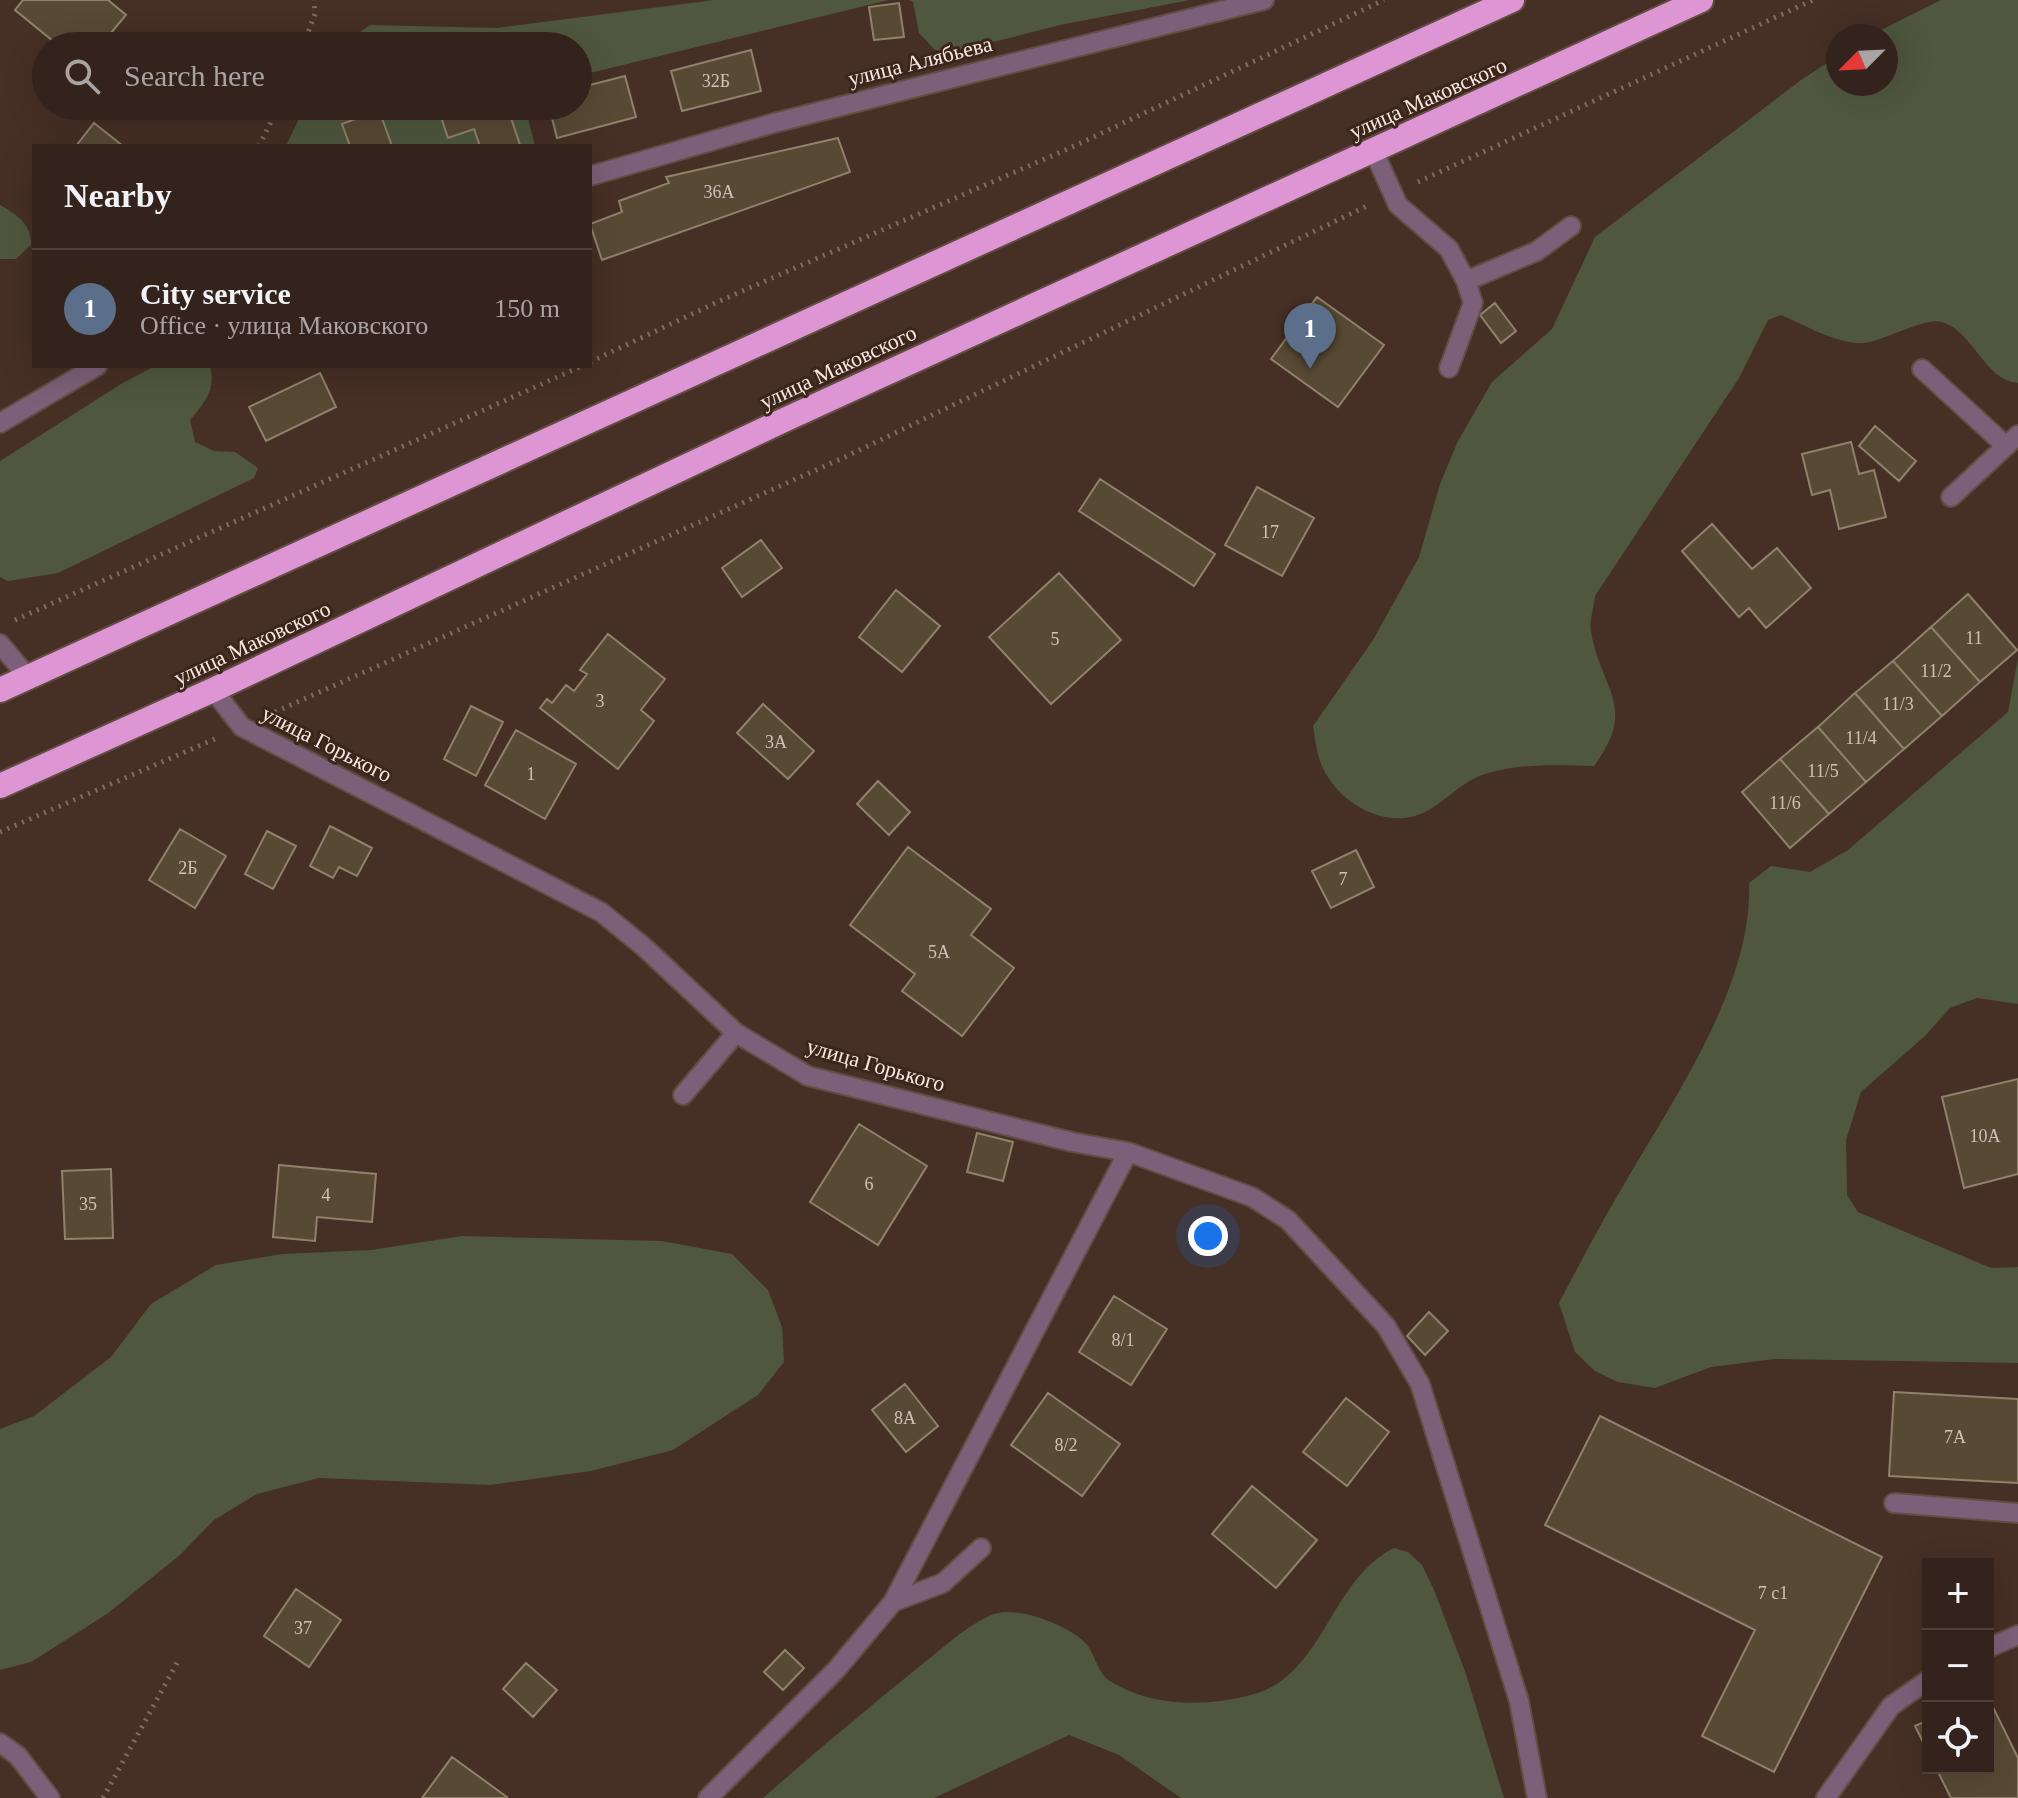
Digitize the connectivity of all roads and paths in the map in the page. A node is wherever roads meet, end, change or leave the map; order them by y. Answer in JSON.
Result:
{"nodes":[{"id":1,"x":314,"y":0,"type":"edge"},
{"id":2,"x":1264,"y":0,"type":"edge"},
{"id":3,"x":1384,"y":0,"type":"edge"},
{"id":4,"x":1512,"y":0,"type":"edge"},
{"id":5,"x":1701,"y":0,"type":"edge"},
{"id":6,"x":1813,"y":0,"type":"edge"},
{"id":7,"x":308,"y":32,"type":"edge"},
{"id":8,"x":272,"y":120,"type":"edge"},
{"id":9,"x":260,"y":144,"type":"edge"},
{"id":10,"x":1374,"y":152,"type":"junction"},
{"id":11,"x":592,"y":175,"type":"edge"},
{"id":12,"x":1393,"y":194,"type":"junction"},
{"id":13,"x":1571,"y":226,"type":"dead end"},
{"id":14,"x":1466,"y":281,"type":"junction"},
{"id":15,"x":592,"y":361,"type":"edge"},
{"id":16,"x":94,"y":368,"type":"edge"},
{"id":17,"x":578,"y":368,"type":"edge"},
{"id":18,"x":1449,"y":368,"type":"dead end"},
{"id":19,"x":1922,"y":369,"type":"dead end"},
{"id":20,"x":0,"y":423,"type":"edge"},
{"id":21,"x":2012,"y":440,"type":"edge"},
{"id":22,"x":1951,"y":497,"type":"dead end"},
{"id":23,"x":14,"y":621,"type":"dead end"},
{"id":24,"x":0,"y":644,"type":"edge"},
{"id":25,"x":27,"y":676,"type":"junction"},
{"id":26,"x":0,"y":690,"type":"edge"},
{"id":27,"x":213,"y":690,"type":"junction"},
{"id":28,"x":242,"y":727,"type":"junction"},
{"id":29,"x":0,"y":786,"type":"edge"},
{"id":30,"x":0,"y":832,"type":"edge"},
{"id":31,"x":736,"y":1033,"type":"junction"},
{"id":32,"x":683,"y":1095,"type":"dead end"},
{"id":33,"x":1128,"y":1152,"type":"junction"},
{"id":34,"x":1894,"y":1503,"type":"dead end"},
{"id":35,"x":2018,"y":1513,"type":"edge"},
{"id":36,"x":981,"y":1548,"type":"dead end"},
{"id":37,"x":893,"y":1602,"type":"junction"},
{"id":38,"x":2018,"y":1635,"type":"edge"},
{"id":39,"x":1994,"y":1645,"type":"edge"},
{"id":40,"x":178,"y":1661,"type":"dead end"},
{"id":41,"x":1922,"y":1684,"type":"edge"},
{"id":42,"x":0,"y":1743,"type":"edge"},
{"id":43,"x":50,"y":1798,"type":"edge"},
{"id":44,"x":103,"y":1798,"type":"edge"},
{"id":45,"x":708,"y":1798,"type":"edge"},
{"id":46,"x":1537,"y":1798,"type":"edge"},
{"id":47,"x":1826,"y":1798,"type":"edge"}],
"edges":[{"from":1,"to":7,"type":"path"},
{"from":2,"to":11,"type":"lane","name":"улица Алябьева"},
{"from":3,"to":15,"type":"path"},
{"from":4,"to":25,"type":"highway"},
{"from":5,"to":10,"type":"highway","name":"улица Маковского"},
{"from":6,"to":12,"type":"path"},
{"from":8,"to":9,"type":"path"},
{"from":10,"to":12,"type":"lane"},
{"from":10,"to":27,"type":"highway","name":"улица Маковского"},
{"from":12,"to":14,"type":"lane"},
{"from":12,"to":28,"type":"path"},
{"from":13,"to":14,"type":"lane"},
{"from":14,"to":18,"type":"lane"},
{"from":16,"to":20,"type":"lane"},
{"from":17,"to":23,"type":"path"},
{"from":19,"to":21,"type":"lane"},
{"from":21,"to":22,"type":"lane"},
{"from":24,"to":25,"type":"lane"},
{"from":25,"to":26,"type":"highway"},
{"from":27,"to":28,"type":"lane","name":"улица Горького"},
{"from":27,"to":29,"type":"highway","name":"улица Маковского"},
{"from":28,"to":30,"type":"path"},
{"from":28,"to":31,"type":"lane","name":"улица Горького"},
{"from":31,"to":32,"type":"lane"},
{"from":31,"to":33,"type":"lane","name":"улица Горького"},
{"from":33,"to":37,"type":"lane"},
{"from":33,"to":46,"type":"lane","name":"улица Горького"},
{"from":34,"to":35,"type":"lane"},
{"from":36,"to":37,"type":"lane"},
{"from":37,"to":45,"type":"lane"},
{"from":38,"to":39,"type":"lane"},
{"from":40,"to":44,"type":"path"},
{"from":41,"to":47,"type":"lane"},
{"from":42,"to":43,"type":"lane"}]}
